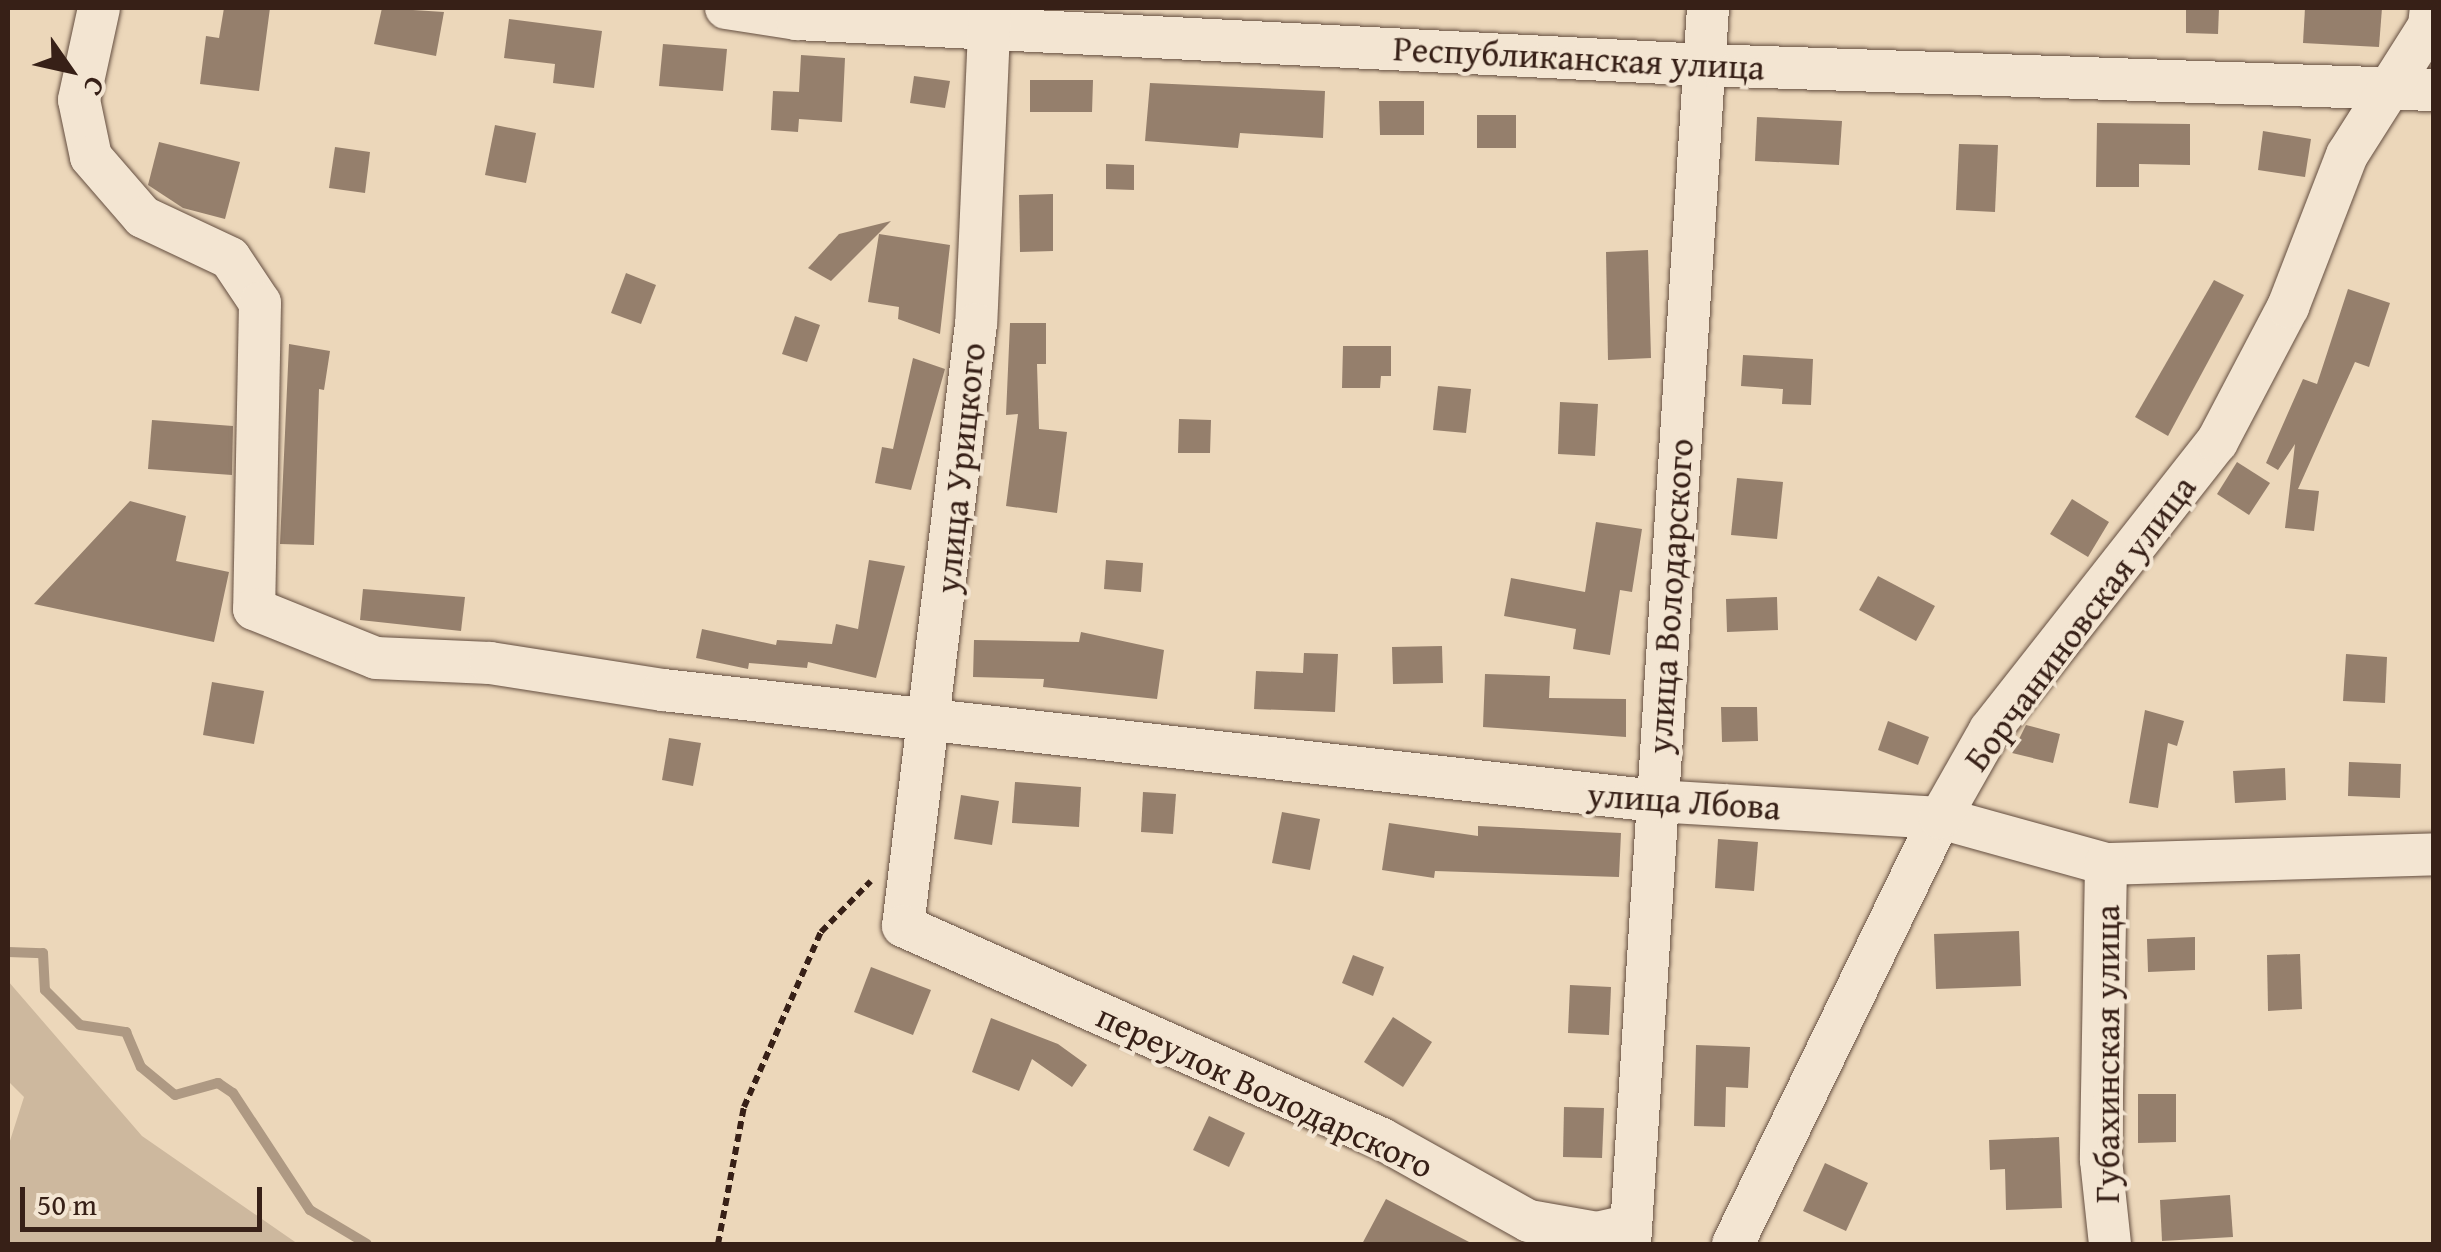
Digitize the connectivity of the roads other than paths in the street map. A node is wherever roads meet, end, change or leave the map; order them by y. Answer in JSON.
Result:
{"nodes":[{"id":1,"x":100,"y":8,"type":"edge"},
{"id":2,"x":726,"y":8,"type":"edge"},
{"id":3,"x":1708,"y":8,"type":"edge"},
{"id":4,"x":2431,"y":8,"type":"edge"},
{"id":5,"x":989,"y":17,"type":"edge"},
{"id":6,"x":1706,"y":66,"type":"junction"},
{"id":7,"x":2413,"y":89,"type":"edge"},
{"id":8,"x":933,"y":720,"type":"junction"},
{"id":9,"x":1656,"y":801,"type":"junction"},
{"id":10,"x":1940,"y":818,"type":"junction"},
{"id":11,"x":2434,"y":854,"type":"edge"},
{"id":12,"x":2106,"y":864,"type":"junction"},
{"id":13,"x":903,"y":926,"type":"joint"},
{"id":14,"x":1630,"y":1235,"type":"edge"},
{"id":15,"x":1733,"y":1244,"type":"edge"},
{"id":16,"x":2110,"y":1244,"type":"edge"}],
"edges":[{"from":1,"to":8,"type":"street","name":"улица Лбова"},
{"from":2,"to":5,"type":"street","name":"Республиканская улица"},
{"from":3,"to":6,"type":"street","name":"улица Володарского"},
{"from":4,"to":7,"type":"street","name":"Борчаниновская улица"},
{"from":5,"to":6,"type":"street","name":"Республиканская улица"},
{"from":5,"to":8,"type":"street","name":"улица Урицкого"},
{"from":6,"to":7,"type":"street","name":"Республиканская улица"},
{"from":6,"to":9,"type":"street","name":"улица Володарского"},
{"from":7,"to":10,"type":"street","name":"Борчаниновская улица"},
{"from":8,"to":9,"type":"street","name":"улица Лбова"},
{"from":8,"to":13,"type":"street","name":"улица Урицкого"},
{"from":9,"to":10,"type":"street","name":"улица Лбова"},
{"from":9,"to":14,"type":"street","name":"улица Володарского"},
{"from":10,"to":12,"type":"street","name":"улица Лбова"},
{"from":10,"to":15,"type":"street","name":"Борчаниновская улица"},
{"from":11,"to":12,"type":"street","name":"улица Лбова"},
{"from":12,"to":16,"type":"street","name":"Губахинская улица"},
{"from":13,"to":14,"type":"street","name":"переулок Володарского"}]}
